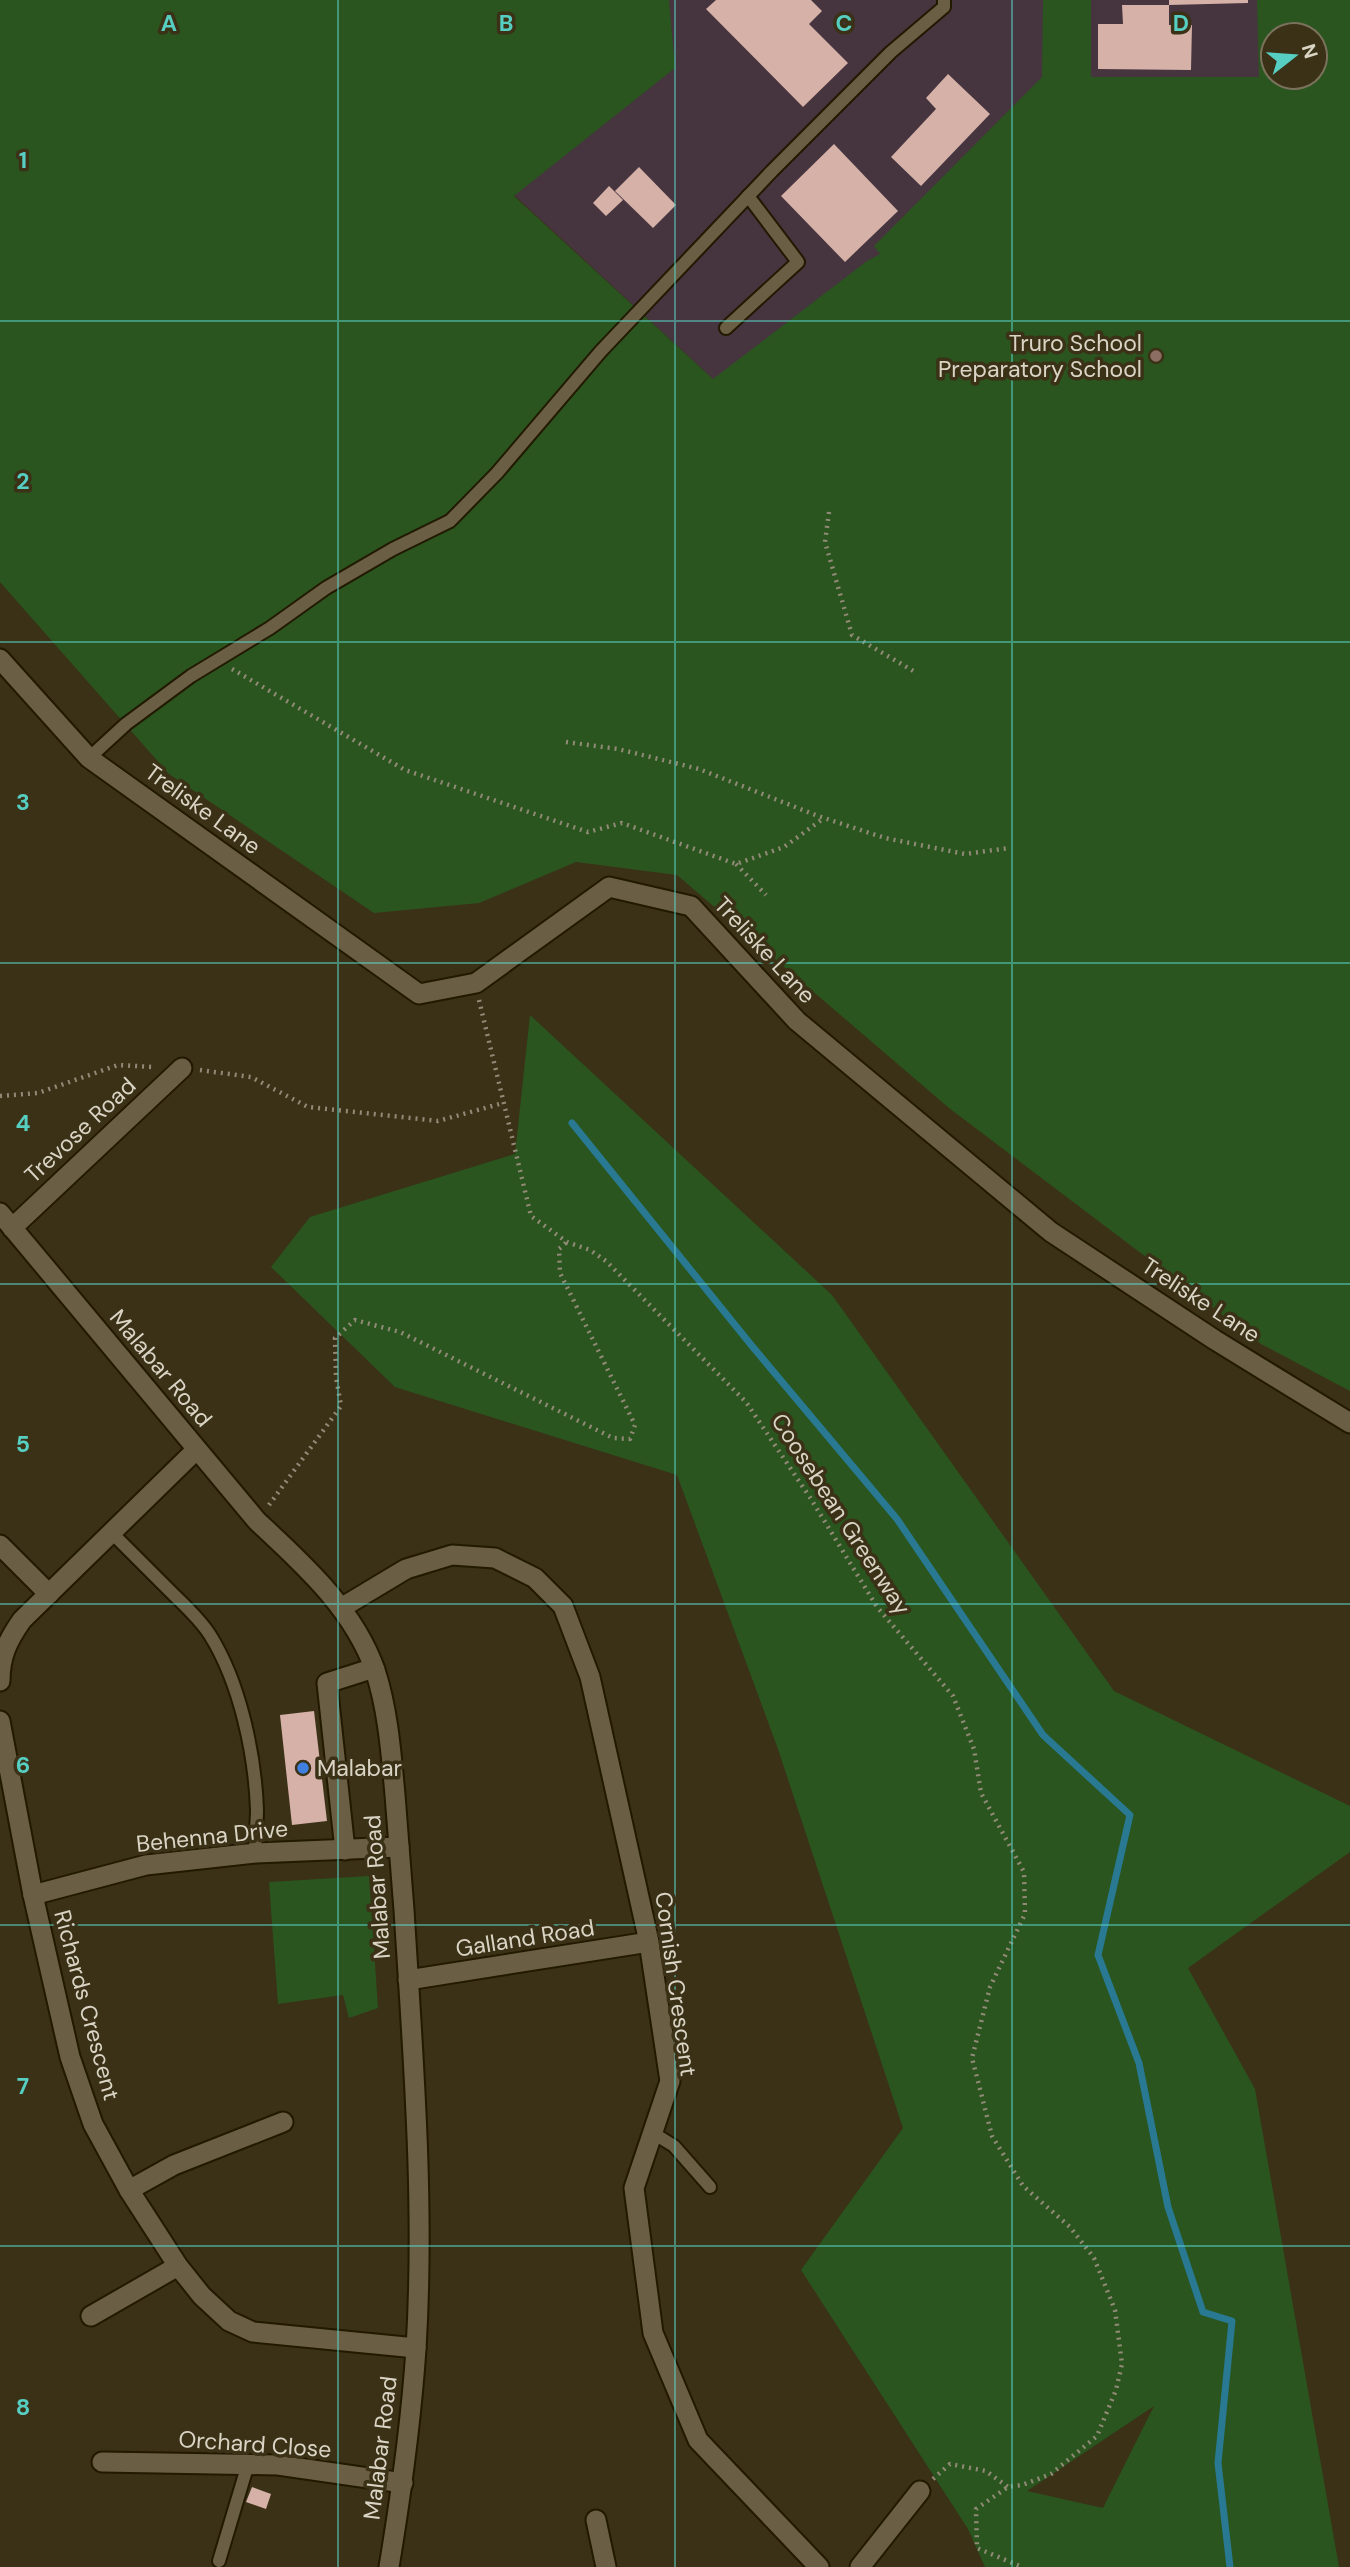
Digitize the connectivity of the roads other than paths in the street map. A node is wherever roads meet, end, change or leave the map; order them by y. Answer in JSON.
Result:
{"nodes":[{"id":1,"x":944,"y":0,"type":"edge"},
{"id":2,"x":748,"y":196,"type":"junction"},
{"id":3,"x":726,"y":328,"type":"dead end"},
{"id":4,"x":0,"y":659,"type":"edge"},
{"id":5,"x":89,"y":758,"type":"junction"},
{"id":6,"x":182,"y":1068,"type":"road end"},
{"id":7,"x":6,"y":1220,"type":"edge"},
{"id":8,"x":1350,"y":1423,"type":"edge"},
{"id":9,"x":196,"y":1450,"type":"junction"},
{"id":10,"x":113,"y":1534,"type":"junction"},
{"id":11,"x":0,"y":1545,"type":"edge"},
{"id":12,"x":50,"y":1594,"type":"junction"},
{"id":13,"x":341,"y":1608,"type":"junction"},
{"id":14,"x":374,"y":1668,"type":"junction"},
{"id":15,"x":0,"y":1681,"type":"edge"},
{"id":16,"x":0,"y":1721,"type":"edge"},
{"id":17,"x":399,"y":1847,"type":"junction"},
{"id":18,"x":345,"y":1850,"type":"junction"},
{"id":19,"x":256,"y":1853,"type":"junction"},
{"id":20,"x":33,"y":1895,"type":"junction"},
{"id":21,"x":649,"y":1942,"type":"junction"},
{"id":22,"x":408,"y":1980,"type":"junction"},
{"id":23,"x":283,"y":2122,"type":"dead end"},
{"id":24,"x":653,"y":2133,"type":"junction"},
{"id":25,"x":710,"y":2187,"type":"dead end"},
{"id":26,"x":129,"y":2190,"type":"junction"},
{"id":27,"x":178,"y":2266,"type":"junction"},
{"id":28,"x":91,"y":2316,"type":"dead end"},
{"id":29,"x":416,"y":2348,"type":"junction"},
{"id":30,"x":102,"y":2462,"type":"dead end"},
{"id":31,"x":248,"y":2463,"type":"junction"},
{"id":32,"x":403,"y":2483,"type":"junction"},
{"id":33,"x":920,"y":2491,"type":"road end"},
{"id":34,"x":596,"y":2520,"type":"dead end"},
{"id":35,"x":219,"y":2561,"type":"dead end"},
{"id":36,"x":389,"y":2567,"type":"edge"},
{"id":37,"x":606,"y":2567,"type":"edge"},
{"id":38,"x":819,"y":2567,"type":"edge"},
{"id":39,"x":860,"y":2567,"type":"edge"}],
"edges":[{"from":1,"to":2,"type":"lane"},
{"from":2,"to":3,"type":"lane"},
{"from":2,"to":5,"type":"lane"},
{"from":4,"to":5,"type":"street","name":"Treliske Lane"},
{"from":5,"to":8,"type":"street","name":"Treliske Lane"},
{"from":6,"to":7,"type":"street","name":"Trevose Road"},
{"from":7,"to":9,"type":"street","name":"Malabar Road"},
{"from":9,"to":10,"type":"street"},
{"from":9,"to":13,"type":"street","name":"Malabar Road"},
{"from":10,"to":12,"type":"street"},
{"from":10,"to":19,"type":"lane"},
{"from":11,"to":12,"type":"street"},
{"from":12,"to":15,"type":"street"},
{"from":13,"to":14,"type":"street","name":"Malabar Road"},
{"from":13,"to":21,"type":"street","name":"Cornish Crescent"},
{"from":14,"to":17,"type":"street","name":"Malabar Road"},
{"from":14,"to":18,"type":"street"},
{"from":16,"to":20,"type":"street","name":"Richards Crescent"},
{"from":17,"to":18,"type":"street","name":"Behenna Drive"},
{"from":17,"to":22,"type":"street","name":"Malabar Road"},
{"from":18,"to":19,"type":"street","name":"Behenna Drive"},
{"from":19,"to":20,"type":"street","name":"Behenna Drive"},
{"from":20,"to":26,"type":"street","name":"Richards Crescent"},
{"from":21,"to":22,"type":"street","name":"Galland Road"},
{"from":21,"to":24,"type":"street","name":"Cornish Crescent"},
{"from":22,"to":29,"type":"street","name":"Malabar Road"},
{"from":23,"to":26,"type":"street"},
{"from":24,"to":25,"type":"lane"},
{"from":24,"to":38,"type":"street","name":"Cornish Crescent"},
{"from":26,"to":27,"type":"street","name":"Richards Crescent"},
{"from":27,"to":28,"type":"street"},
{"from":27,"to":29,"type":"street","name":"Richards Crescent"},
{"from":29,"to":32,"type":"street","name":"Malabar Road"},
{"from":30,"to":31,"type":"street","name":"Orchard Close"},
{"from":31,"to":32,"type":"street","name":"Orchard Close"},
{"from":31,"to":35,"type":"lane"},
{"from":32,"to":36,"type":"street","name":"Malabar Road"},
{"from":33,"to":39,"type":"street"},
{"from":34,"to":37,"type":"street"}]}
